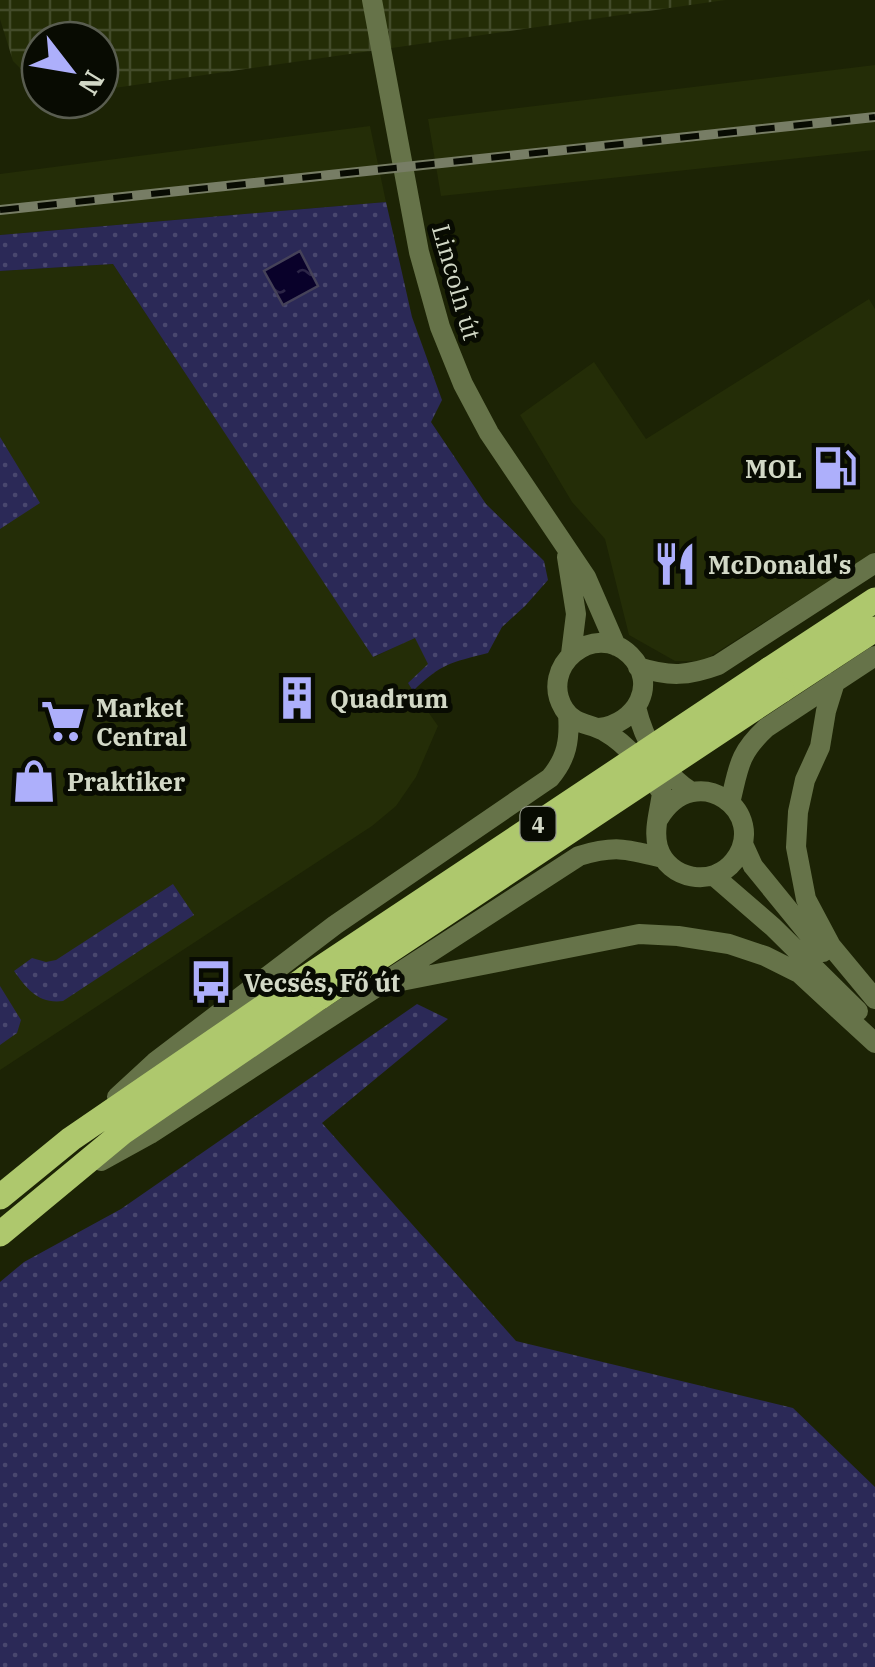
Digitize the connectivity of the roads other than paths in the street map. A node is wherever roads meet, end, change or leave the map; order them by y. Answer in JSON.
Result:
{"nodes":[{"id":1,"x":372,"y":0,"type":"edge"},
{"id":2,"x":566,"y":550,"type":"junction"},
{"id":3,"x":875,"y":563,"type":"edge"},
{"id":4,"x":875,"y":600,"type":"edge"},
{"id":5,"x":875,"y":629,"type":"edge"},
{"id":6,"x":616,"y":646,"type":"junction"},
{"id":7,"x":571,"y":654,"type":"junction"},
{"id":8,"x":875,"y":656,"type":"edge"},
{"id":9,"x":638,"y":667,"type":"junction"},
{"id":10,"x":776,"y":680,"type":"junction"},
{"id":11,"x":835,"y":682,"type":"junction"},
{"id":12,"x":636,"y":708,"type":"junction"},
{"id":13,"x":568,"y":714,"type":"junction"},
{"id":14,"x":599,"y":728,"type":"junction"},
{"id":15,"x":690,"y":791,"type":"junction"},
{"id":16,"x":730,"y":802,"type":"junction"},
{"id":17,"x":660,"y":818,"type":"junction"},
{"id":18,"x":743,"y":844,"type":"junction"},
{"id":19,"x":662,"y":858,"type":"junction"},
{"id":20,"x":714,"y":876,"type":"junction"},
{"id":21,"x":379,"y":986,"type":"junction"},
{"id":22,"x":313,"y":987,"type":"junction"},
{"id":23,"x":875,"y":999,"type":"edge"},
{"id":24,"x":875,"y":1016,"type":"edge"},
{"id":25,"x":875,"y":1028,"type":"edge"},
{"id":26,"x":875,"y":1044,"type":"edge"},
{"id":27,"x":71,"y":1139,"type":"junction"},
{"id":28,"x":57,"y":1185,"type":"junction"},
{"id":29,"x":0,"y":1196,"type":"edge"},
{"id":30,"x":0,"y":1234,"type":"edge"}],
"edges":[{"from":1,"to":2,"type":"street","name":"Lincoln út"},
{"from":2,"to":6,"type":"street","name":"Lincoln út"},
{"from":2,"to":7,"type":"street","name":"Lincoln út"},
{"from":3,"to":9,"type":"street"},
{"from":4,"to":10,"type":"main road","number":"4"},
{"from":5,"to":10,"type":"main road","number":"4"},
{"from":6,"to":7,"type":"street"},
{"from":6,"to":9,"type":"street"},
{"from":7,"to":13,"type":"street"},
{"from":8,"to":11,"type":"street"},
{"from":9,"to":12,"type":"street"},
{"from":10,"to":22,"type":"main road","number":"4","bridge":true},
{"from":11,"to":16,"type":"street"},
{"from":11,"to":23,"type":"street"},
{"from":12,"to":14,"type":"street"},
{"from":12,"to":15,"type":"street"},
{"from":13,"to":14,"type":"street"},
{"from":13,"to":27,"type":"street"},
{"from":14,"to":17,"type":"street"},
{"from":15,"to":16,"type":"street"},
{"from":15,"to":17,"type":"street"},
{"from":16,"to":18,"type":"street"},
{"from":17,"to":19,"type":"street"},
{"from":18,"to":20,"type":"street"},
{"from":18,"to":24,"type":"street"},
{"from":19,"to":20,"type":"street"},
{"from":19,"to":21,"type":"street"},
{"from":20,"to":25,"type":"street"},
{"from":21,"to":26,"type":"street"},
{"from":21,"to":28,"type":"street"},
{"from":22,"to":27,"type":"main road","number":"4"},
{"from":22,"to":28,"type":"main road","number":"4"},
{"from":27,"to":29,"type":"main road","number":"4"},
{"from":28,"to":30,"type":"main road","number":"4"}]}
